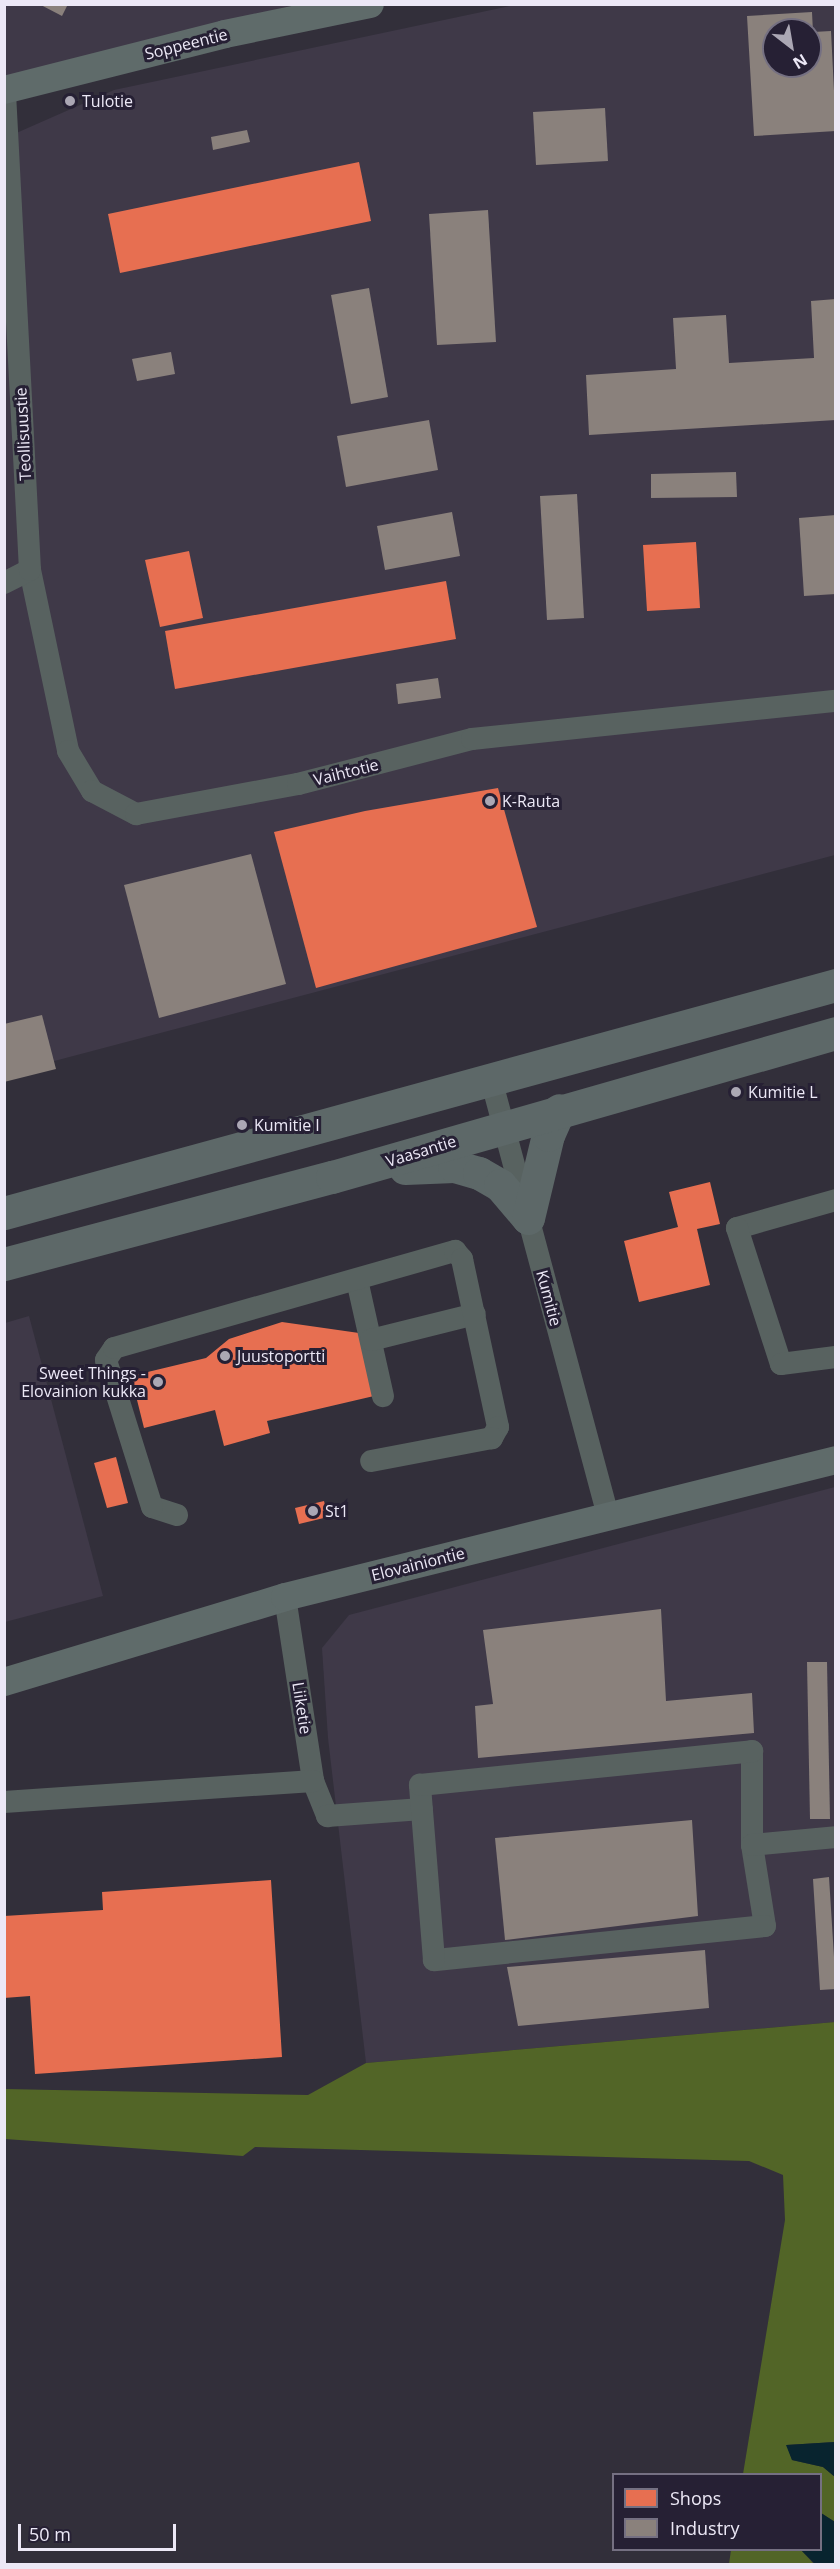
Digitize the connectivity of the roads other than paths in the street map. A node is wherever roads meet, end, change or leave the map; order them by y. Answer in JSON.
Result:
{"nodes":[{"id":1,"x":370,"y":4,"type":"edge"},
{"id":2,"x":5,"y":90,"type":"edge"},
{"id":3,"x":30,"y":570,"type":"junction"},
{"id":4,"x":4,"y":583,"type":"edge"},
{"id":5,"x":836,"y":701,"type":"edge"},
{"id":6,"x":836,"y":985,"type":"edge"},
{"id":7,"x":836,"y":1033,"type":"edge"},
{"id":8,"x":490,"y":1079,"type":"junction"},
{"id":9,"x":559,"y":1110,"type":"junction"},
{"id":10,"x":503,"y":1126,"type":"junction"},
{"id":11,"x":332,"y":1177,"type":"junction"},
{"id":12,"x":836,"y":1200,"type":"edge"},
{"id":13,"x":4,"y":1213,"type":"edge"},
{"id":14,"x":528,"y":1218,"type":"junction"},
{"id":15,"x":4,"y":1264,"type":"edge"},
{"id":16,"x":357,"y":1280,"type":"junction"},
{"id":17,"x":475,"y":1314,"type":"junction"},
{"id":18,"x":371,"y":1340,"type":"junction"},
{"id":19,"x":836,"y":1358,"type":"edge"},
{"id":20,"x":383,"y":1396,"type":"dead end"},
{"id":21,"x":836,"y":1460,"type":"edge"},
{"id":22,"x":371,"y":1461,"type":"dead end"},
{"id":23,"x":177,"y":1515,"type":"dead end"},
{"id":24,"x":608,"y":1516,"type":"junction"},
{"id":25,"x":285,"y":1597,"type":"junction"},
{"id":26,"x":4,"y":1682,"type":"edge"},
{"id":27,"x":313,"y":1780,"type":"junction"},
{"id":28,"x":4,"y":1802,"type":"edge"},
{"id":29,"x":422,"y":1809,"type":"junction"},
{"id":30,"x":836,"y":1837,"type":"edge"},
{"id":31,"x":752,"y":1845,"type":"junction"}],
"edges":[{"from":1,"to":2,"type":"main road","name":"Soppeentie"},
{"from":2,"to":3,"type":"street","name":"Teollisuustie"},
{"from":3,"to":4,"type":"street"},
{"from":3,"to":5,"type":"street","name":"Vaihtotie"},
{"from":6,"to":8,"type":"highway"},
{"from":7,"to":9,"type":"highway","name":"Vaasantie"},
{"from":8,"to":10,"type":"street","name":"Kumitie"},
{"from":8,"to":13,"type":"highway"},
{"from":9,"to":10,"type":"highway","name":"Vaasantie"},
{"from":9,"to":14,"type":"highway"},
{"from":10,"to":11,"type":"highway","name":"Vaasantie"},
{"from":10,"to":14,"type":"street","name":"Kumitie"},
{"from":11,"to":14,"type":"highway"},
{"from":11,"to":15,"type":"highway","name":"Vaasantie"},
{"from":12,"to":19,"type":"street"},
{"from":14,"to":24,"type":"street","name":"Kumitie"},
{"from":16,"to":17,"type":"street"},
{"from":16,"to":18,"type":"street"},
{"from":16,"to":23,"type":"street"},
{"from":17,"to":18,"type":"street"},
{"from":17,"to":22,"type":"street"},
{"from":18,"to":20,"type":"street"},
{"from":21,"to":24,"type":"main road","name":"Elovainiontie"},
{"from":24,"to":25,"type":"main road","name":"Elovainiontie"},
{"from":25,"to":26,"type":"main road","name":"Elovainiontie"},
{"from":25,"to":27,"type":"street","name":"Liiketie"},
{"from":27,"to":28,"type":"street"},
{"from":27,"to":29,"type":"street","name":"Liiketie"},
{"from":29,"to":31,"type":"street"},
{"from":29,"to":31,"type":"street"},
{"from":30,"to":31,"type":"street"}]}
